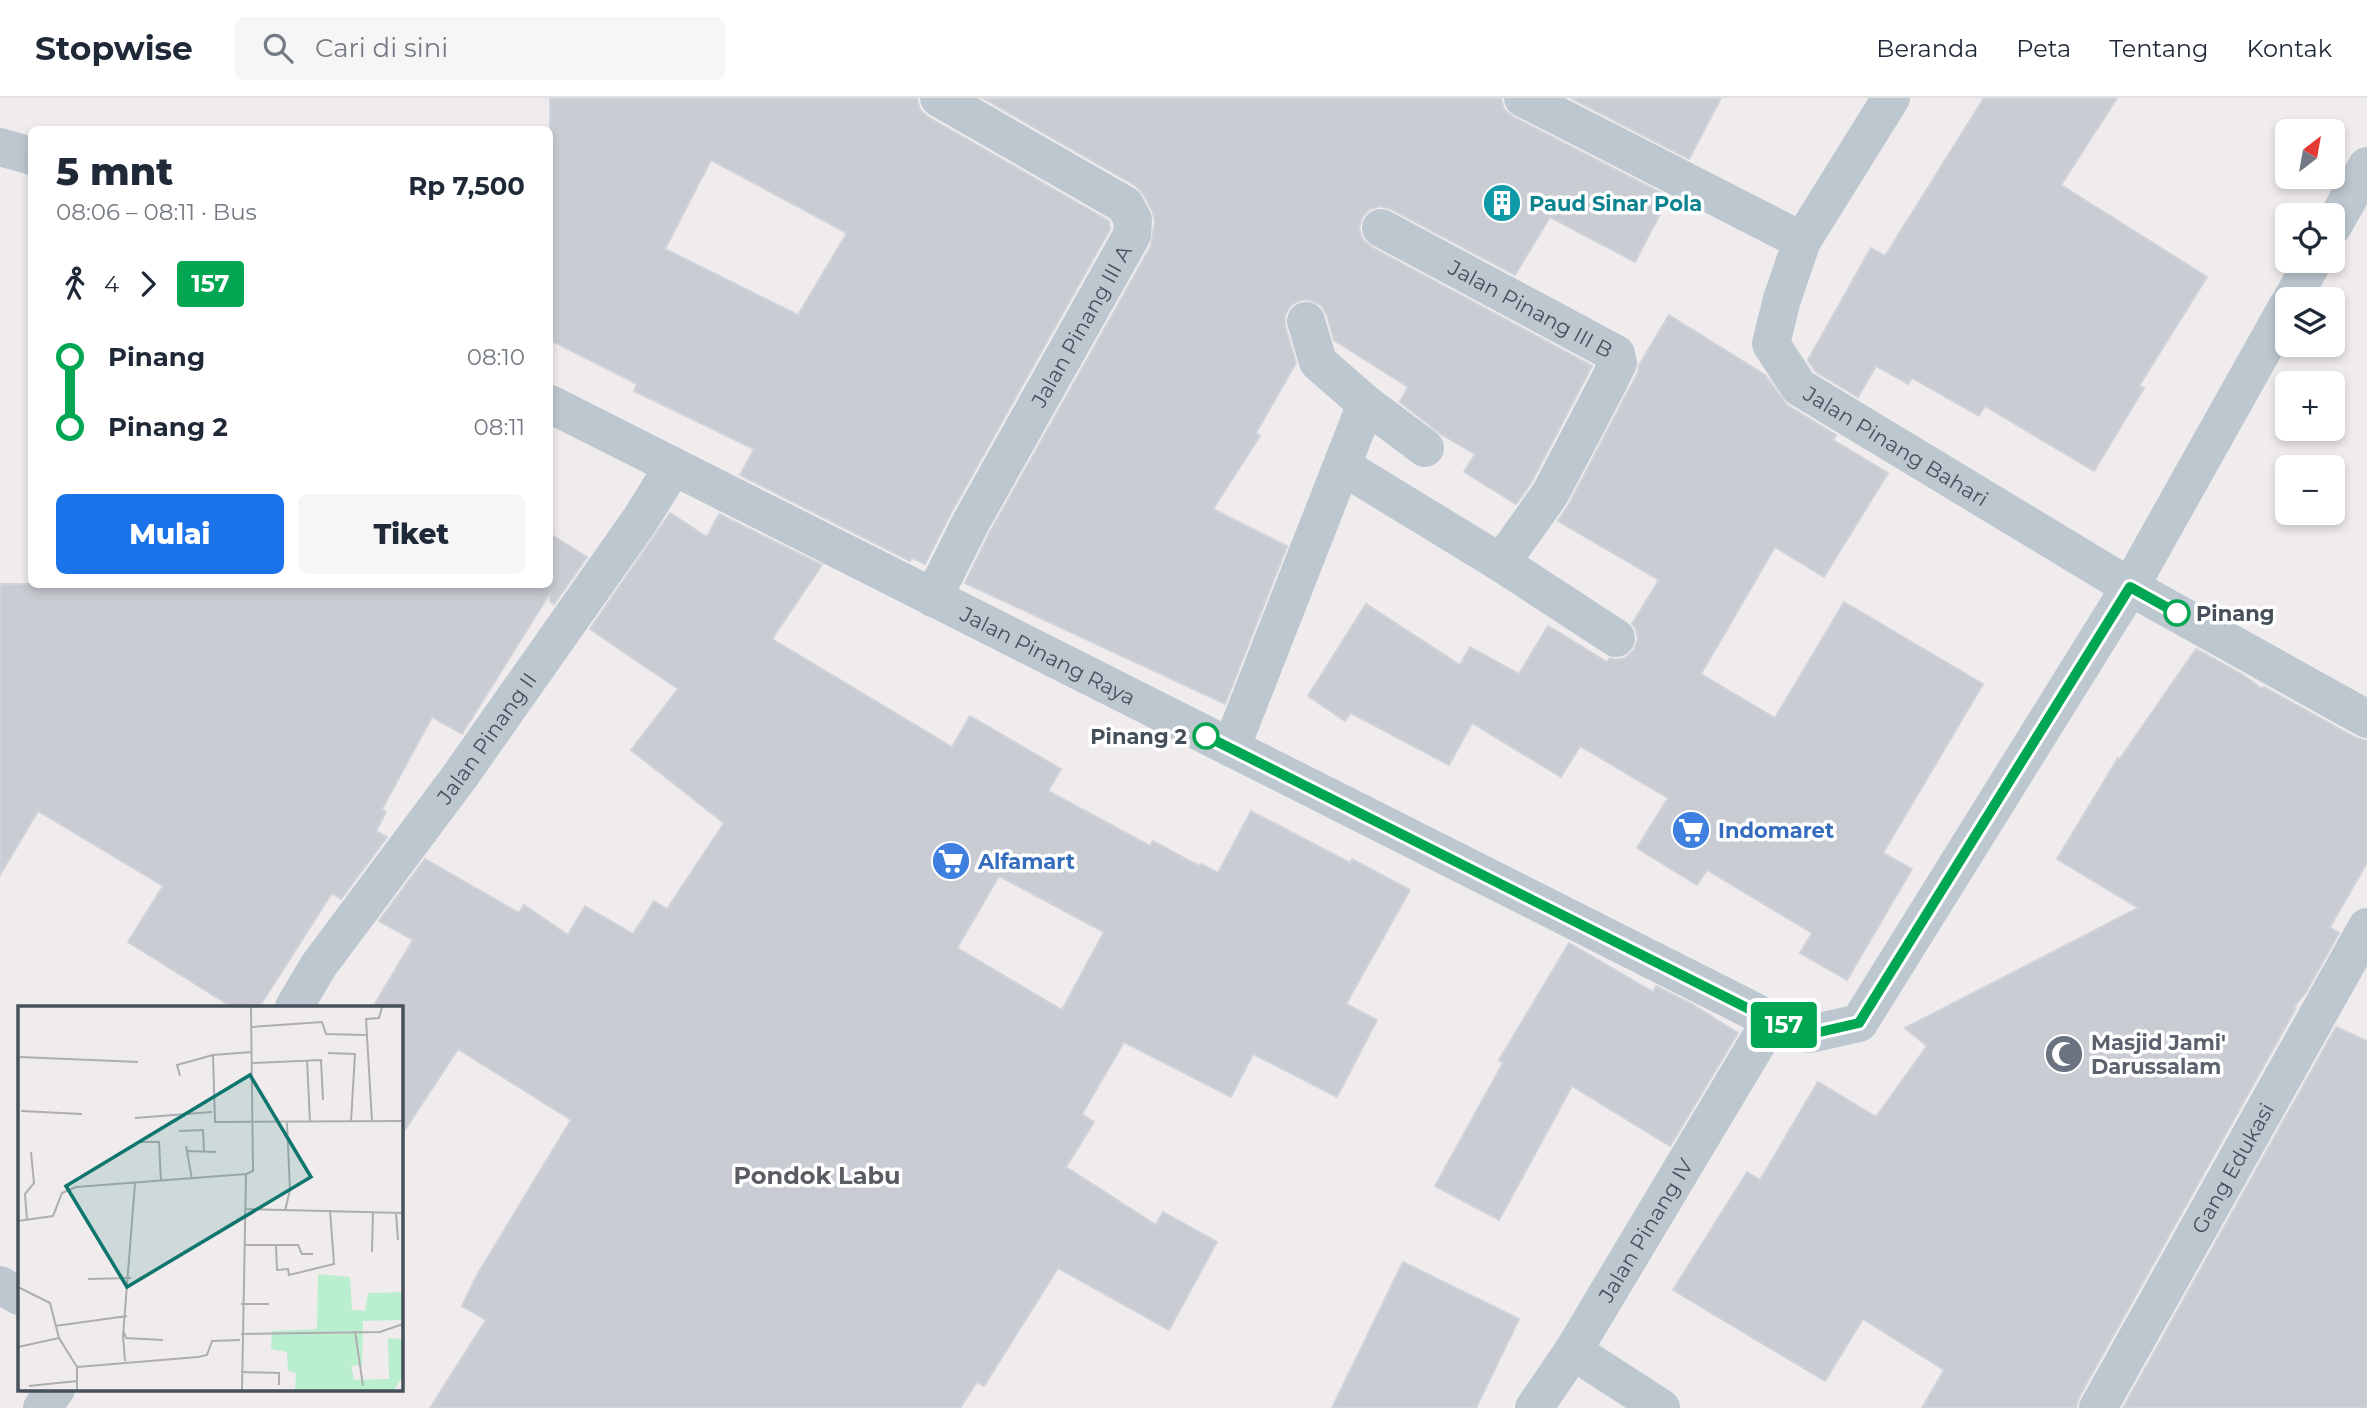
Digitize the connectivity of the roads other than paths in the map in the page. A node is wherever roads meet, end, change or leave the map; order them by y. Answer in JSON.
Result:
{"nodes":[{"id":1,"x":939,"y":98,"type":"edge"},
{"id":2,"x":1523,"y":98,"type":"edge"},
{"id":3,"x":1891,"y":98,"type":"edge"},
{"id":4,"x":0,"y":146,"type":"edge"},
{"id":5,"x":28,"y":155,"type":"edge"},
{"id":6,"x":2367,"y":166,"type":"edge"},
{"id":7,"x":2345,"y":205,"type":"edge"},
{"id":8,"x":1381,"y":228,"type":"dead end"},
{"id":9,"x":1802,"y":241,"type":"junction"},
{"id":10,"x":1306,"y":321,"type":"dead end"},
{"id":11,"x":2275,"y":328,"type":"edge"},
{"id":12,"x":1366,"y":404,"type":"junction"},
{"id":13,"x":553,"y":406,"type":"edge"},
{"id":14,"x":1425,"y":447,"type":"dead end"},
{"id":15,"x":1342,"y":466,"type":"junction"},
{"id":16,"x":673,"y":467,"type":"junction"},
{"id":17,"x":1500,"y":563,"type":"junction"},
{"id":18,"x":2130,"y":587,"type":"junction"},
{"id":19,"x":933,"y":598,"type":"junction"},
{"id":20,"x":1616,"y":638,"type":"dead end"},
{"id":21,"x":2367,"y":719,"type":"edge"},
{"id":22,"x":1231,"y":748,"type":"junction"},
{"id":23,"x":2367,"y":927,"type":"edge"},
{"id":24,"x":295,"y":1006,"type":"edge"},
{"id":25,"x":1771,"y":1020,"type":"junction"},
{"id":26,"x":0,"y":1285,"type":"edge"},
{"id":27,"x":18,"y":1295,"type":"edge"},
{"id":28,"x":1573,"y":1351,"type":"junction"},
{"id":29,"x":55,"y":1390,"type":"edge"},
{"id":30,"x":42,"y":1408,"type":"edge"},
{"id":31,"x":1534,"y":1408,"type":"edge"},
{"id":32,"x":1661,"y":1408,"type":"edge"},
{"id":33,"x":2098,"y":1408,"type":"edge"}],
"edges":[{"from":1,"to":19,"type":"street","name":"Jalan Pinang III A"},
{"from":2,"to":9,"type":"street"},
{"from":3,"to":9,"type":"street","name":"Jalan Pinang Bahari"},
{"from":4,"to":5,"type":"street"},
{"from":6,"to":7,"type":"street"},
{"from":8,"to":17,"type":"street","name":"Jalan Pinang III B"},
{"from":9,"to":18,"type":"street","name":"Jalan Pinang Bahari"},
{"from":10,"to":12,"type":"street"},
{"from":11,"to":18,"type":"street","name":"Jalan Pinang Raya"},
{"from":12,"to":14,"type":"street"},
{"from":12,"to":15,"type":"street"},
{"from":13,"to":16,"type":"street","name":"Jalan Pinang Raya"},
{"from":15,"to":17,"type":"street"},
{"from":15,"to":22,"type":"street"},
{"from":16,"to":19,"type":"street","name":"Jalan Pinang Raya"},
{"from":16,"to":24,"type":"street","name":"Jalan Pinang II"},
{"from":17,"to":20,"type":"street"},
{"from":18,"to":21,"type":"street","name":"Jalan Pinang Bahari"},
{"from":18,"to":25,"type":"street","name":"Jalan Pinang Raya"},
{"from":19,"to":22,"type":"street","name":"Jalan Pinang Raya"},
{"from":22,"to":25,"type":"street","name":"Jalan Pinang Raya"},
{"from":23,"to":33,"type":"street","name":"Gang Edukasi"},
{"from":25,"to":28,"type":"street","name":"Jalan Pinang IV"},
{"from":26,"to":27,"type":"street"},
{"from":28,"to":31,"type":"street","name":"Jalan Pinang IV"},
{"from":28,"to":32,"type":"street"},
{"from":29,"to":30,"type":"street"}]}
